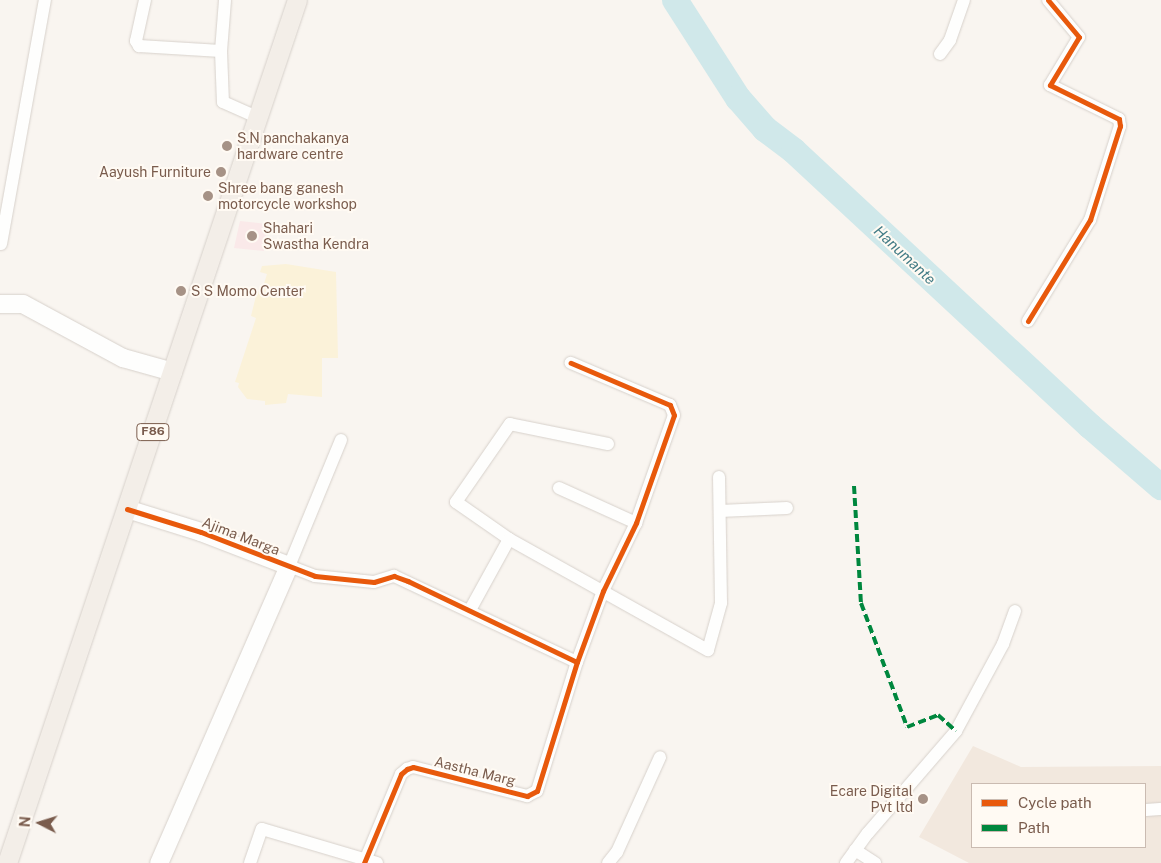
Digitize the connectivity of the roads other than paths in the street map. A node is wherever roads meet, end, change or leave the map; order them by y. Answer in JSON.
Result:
{"nodes":[{"id":1,"x":45,"y":0,"type":"edge"},
{"id":2,"x":145,"y":0,"type":"edge"},
{"id":3,"x":225,"y":0,"type":"edge"},
{"id":4,"x":297,"y":0,"type":"edge"},
{"id":5,"x":964,"y":0,"type":"edge"},
{"id":6,"x":1048,"y":0,"type":"edge"},
{"id":7,"x":221,"y":51,"type":"junction"},
{"id":8,"x":940,"y":54,"type":"dead end"},
{"id":9,"x":257,"y":117,"type":"junction"},
{"id":10,"x":1,"y":244,"type":"dead end"},
{"id":11,"x":0,"y":304,"type":"edge"},
{"id":12,"x":1028,"y":321,"type":"dead end"},
{"id":13,"x":571,"y":362,"type":"dead end"},
{"id":14,"x":173,"y":372,"type":"junction"},
{"id":15,"x":341,"y":440,"type":"dead end"},
{"id":16,"x":608,"y":444,"type":"dead end"},
{"id":17,"x":719,"y":477,"type":"dead end"},
{"id":18,"x":560,"y":488,"type":"dead end"},
{"id":19,"x":787,"y":508,"type":"dead end"},
{"id":20,"x":127,"y":509,"type":"junction"},
{"id":21,"x":720,"y":511,"type":"junction"},
{"id":22,"x":636,"y":523,"type":"junction"},
{"id":23,"x":509,"y":539,"type":"junction"},
{"id":24,"x":289,"y":566,"type":"junction"},
{"id":25,"x":603,"y":591,"type":"junction"},
{"id":26,"x":470,"y":610,"type":"junction"},
{"id":27,"x":1015,"y":611,"type":"dead end"},
{"id":28,"x":577,"y":662,"type":"junction"},
{"id":29,"x":660,"y":757,"type":"dead end"},
{"id":30,"x":1161,"y":809,"type":"edge"},
{"id":31,"x":1146,"y":810,"type":"edge"},
{"id":32,"x":855,"y":850,"type":"junction"},
{"id":33,"x":369,"y":862,"type":"edge"},
{"id":34,"x":7,"y":863,"type":"edge"},
{"id":35,"x":159,"y":863,"type":"edge"},
{"id":36,"x":250,"y":863,"type":"edge"},
{"id":37,"x":608,"y":863,"type":"edge"},
{"id":38,"x":846,"y":863,"type":"edge"},
{"id":39,"x":875,"y":863,"type":"edge"}],
"edges":[{"from":1,"to":10,"type":"street"},
{"from":2,"to":7,"type":"street"},
{"from":3,"to":7,"type":"street"},
{"from":4,"to":9,"type":"main road","number":"F86"},
{"from":5,"to":8,"type":"street"},
{"from":6,"to":12,"type":"street"},
{"from":7,"to":9,"type":"street"},
{"from":9,"to":14,"type":"main road","number":"F86"},
{"from":11,"to":14,"type":"street"},
{"from":13,"to":22,"type":"street"},
{"from":14,"to":20,"type":"main road","number":"F86"},
{"from":15,"to":24,"type":"street"},
{"from":16,"to":23,"type":"street"},
{"from":17,"to":21,"type":"street"},
{"from":18,"to":22,"type":"street"},
{"from":19,"to":21,"type":"street"},
{"from":20,"to":24,"type":"street","name":"Ajima Marga"},
{"from":20,"to":34,"type":"main road","number":"F86"},
{"from":21,"to":25,"type":"street"},
{"from":22,"to":25,"type":"street"},
{"from":23,"to":25,"type":"street"},
{"from":23,"to":26,"type":"street"},
{"from":24,"to":26,"type":"street"},
{"from":24,"to":35,"type":"street","name":"Ajima Marga"},
{"from":25,"to":28,"type":"street"},
{"from":26,"to":28,"type":"street"},
{"from":27,"to":32,"type":"street"},
{"from":28,"to":33,"type":"street","name":"Aastha Marg"},
{"from":29,"to":37,"type":"street"},
{"from":30,"to":31,"type":"street"},
{"from":32,"to":38,"type":"street"},
{"from":32,"to":39,"type":"street"},
{"from":33,"to":36,"type":"street"}]}
